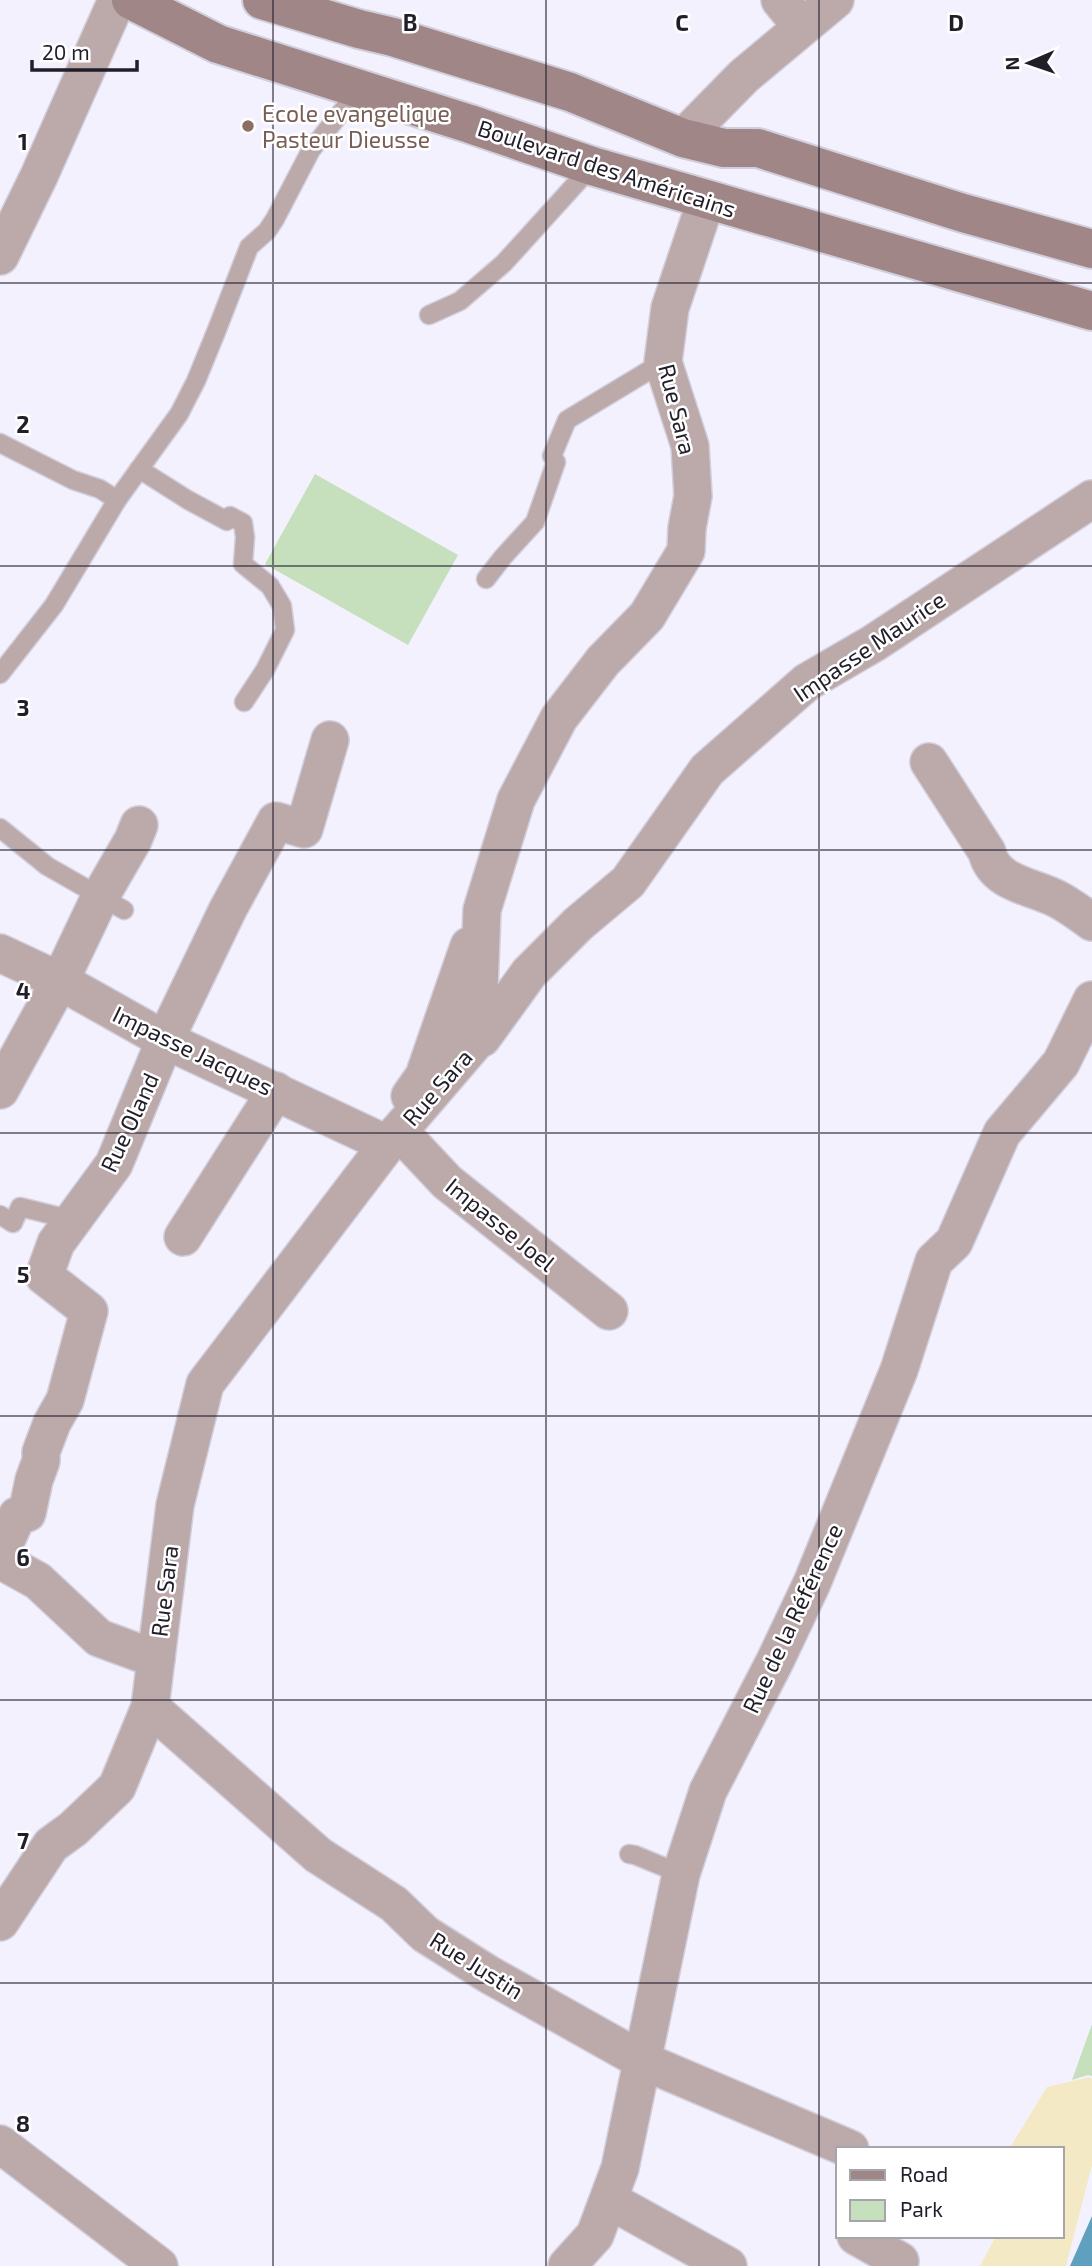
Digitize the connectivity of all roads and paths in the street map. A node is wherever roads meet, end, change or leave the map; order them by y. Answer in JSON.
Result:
{"nodes":[{"id":1,"x":117,"y":0,"type":"edge"},
{"id":2,"x":131,"y":0,"type":"edge"},
{"id":3,"x":262,"y":0,"type":"edge"},
{"id":4,"x":835,"y":0,"type":"edge"},
{"id":5,"x":791,"y":14,"type":"edge"},
{"id":6,"x":360,"y":89,"type":"junction"},
{"id":7,"x":683,"y":138,"type":"junction"},
{"id":8,"x":592,"y":166,"type":"junction"},
{"id":9,"x":706,"y":201,"type":"junction"},
{"id":10,"x":1092,"y":249,"type":"edge"},
{"id":11,"x":0,"y":256,"type":"edge"},
{"id":12,"x":1092,"y":312,"type":"edge"},
{"id":13,"x":429,"y":315,"type":"dead end"},
{"id":14,"x":663,"y":362,"type":"junction"},
{"id":15,"x":0,"y":443,"type":"edge"},
{"id":16,"x":138,"y":469,"type":"junction"},
{"id":17,"x":1092,"y":499,"type":"edge"},
{"id":18,"x":117,"y":500,"type":"junction"},
{"id":19,"x":486,"y":579,"type":"dead end"},
{"id":20,"x":0,"y":674,"type":"edge"},
{"id":21,"x":243,"y":702,"type":"dead end"},
{"id":22,"x":330,"y":740,"type":"dead end"},
{"id":23,"x":929,"y":762,"type":"dead end"},
{"id":24,"x":139,"y":825,"type":"dead end"},
{"id":25,"x":0,"y":828,"type":"edge"},
{"id":26,"x":112,"y":903,"type":"junction"},
{"id":27,"x":482,"y":910,"type":"junction"},
{"id":28,"x":1092,"y":922,"type":"edge"},
{"id":29,"x":0,"y":953,"type":"edge"},
{"id":30,"x":60,"y":981,"type":"junction"},
{"id":31,"x":1092,"y":1000,"type":"edge"},
{"id":32,"x":165,"y":1040,"type":"junction"},
{"id":33,"x":477,"y":1040,"type":"junction"},
{"id":34,"x":0,"y":1090,"type":"edge"},
{"id":35,"x":276,"y":1091,"type":"junction"},
{"id":36,"x":388,"y":1139,"type":"junction"},
{"id":37,"x":0,"y":1215,"type":"edge"},
{"id":38,"x":73,"y":1220,"type":"junction"},
{"id":39,"x":183,"y":1237,"type":"dead end"},
{"id":40,"x":609,"y":1311,"type":"dead end"},
{"id":41,"x":0,"y":1554,"type":"edge"},
{"id":42,"x":0,"y":1560,"type":"edge"},
{"id":43,"x":156,"y":1659,"type":"junction"},
{"id":44,"x":150,"y":1707,"type":"junction"},
{"id":45,"x":629,"y":1854,"type":"dead end"},
{"id":46,"x":681,"y":1874,"type":"junction"},
{"id":47,"x":0,"y":1922,"type":"edge"},
{"id":48,"x":643,"y":2061,"type":"junction"},
{"id":49,"x":0,"y":2144,"type":"edge"},
{"id":50,"x":845,"y":2147,"type":"edge"},
{"id":51,"x":609,"y":2200,"type":"junction"},
{"id":52,"x":859,"y":2238,"type":"edge"},
{"id":53,"x":159,"y":2266,"type":"edge"},
{"id":54,"x":567,"y":2266,"type":"edge"},
{"id":55,"x":728,"y":2266,"type":"edge"},
{"id":56,"x":898,"y":2266,"type":"edge"}],
"edges":[{"from":1,"to":11,"type":"street"},
{"from":2,"to":6,"type":"main road","name":"Boulevard des Américains"},
{"from":3,"to":7,"type":"main road"},
{"from":4,"to":5,"type":"street"},
{"from":5,"to":7,"type":"street"},
{"from":6,"to":8,"type":"main road","name":"Boulevard des Américains"},
{"from":6,"to":16,"type":"lane"},
{"from":7,"to":10,"type":"main road"},
{"from":8,"to":9,"type":"main road","name":"Boulevard des Américains"},
{"from":8,"to":13,"type":"lane"},
{"from":9,"to":12,"type":"main road","name":"Boulevard des Américains"},
{"from":9,"to":14,"type":"street","name":"Rue Sara"},
{"from":14,"to":19,"type":"lane"},
{"from":14,"to":27,"type":"street","name":"Rue Sara"},
{"from":15,"to":18,"type":"lane"},
{"from":16,"to":18,"type":"lane"},
{"from":16,"to":21,"type":"lane"},
{"from":17,"to":33,"type":"street","name":"Impasse Maurice"},
{"from":18,"to":20,"type":"lane"},
{"from":22,"to":32,"type":"street","name":"Rue Oland"},
{"from":23,"to":28,"type":"street"},
{"from":24,"to":26,"type":"street"},
{"from":25,"to":26,"type":"lane"},
{"from":26,"to":30,"type":"street"},
{"from":27,"to":33,"type":"street","name":"Rue Sara"},
{"from":27,"to":36,"type":"street"},
{"from":29,"to":30,"type":"street","name":"Impasse Jacques"},
{"from":30,"to":32,"type":"street","name":"Impasse Jacques"},
{"from":30,"to":34,"type":"street"},
{"from":31,"to":46,"type":"street","name":"Rue de la Référence"},
{"from":32,"to":35,"type":"street","name":"Impasse Jacques"},
{"from":32,"to":38,"type":"street","name":"Rue Oland"},
{"from":33,"to":36,"type":"street","name":"Rue Sara"},
{"from":35,"to":36,"type":"street","name":"Impasse Jacques"},
{"from":35,"to":39,"type":"street"},
{"from":36,"to":40,"type":"street","name":"Impasse Joel"},
{"from":36,"to":43,"type":"street","name":"Rue Sara"},
{"from":37,"to":38,"type":"lane"},
{"from":38,"to":41,"type":"street","name":"Rue Oland"},
{"from":42,"to":43,"type":"street"},
{"from":43,"to":44,"type":"street","name":"Rue Sara"},
{"from":44,"to":47,"type":"street","name":"Rue Sara"},
{"from":44,"to":48,"type":"street","name":"Rue Justin"},
{"from":45,"to":46,"type":"lane"},
{"from":46,"to":48,"type":"street","name":"Rue de la Référence"},
{"from":48,"to":50,"type":"street","name":"Rue Justin"},
{"from":48,"to":51,"type":"street","name":"Rue de la Référence"},
{"from":49,"to":53,"type":"street"},
{"from":51,"to":54,"type":"street","name":"Rue de la Référence"},
{"from":51,"to":55,"type":"street"},
{"from":52,"to":56,"type":"street"}]}
